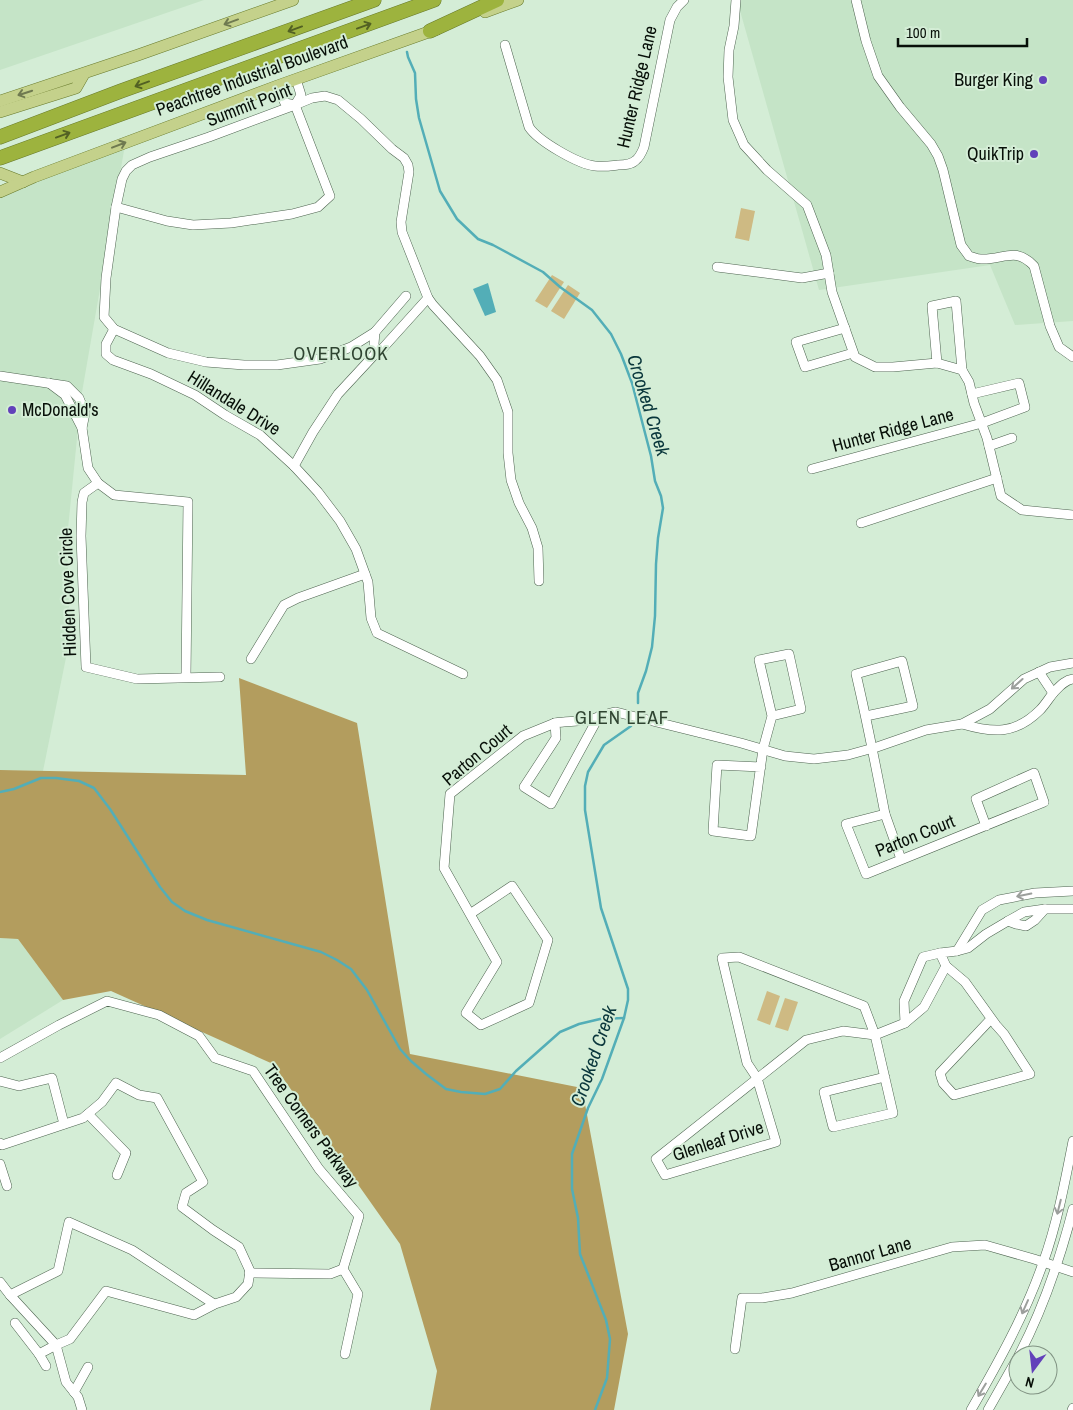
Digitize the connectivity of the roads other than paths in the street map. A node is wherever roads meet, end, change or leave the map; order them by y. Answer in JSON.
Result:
{"nodes":[{"id":1,"x":293,"y":0,"type":"edge"},
{"id":2,"x":374,"y":0,"type":"edge"},
{"id":3,"x":434,"y":0,"type":"edge"},
{"id":4,"x":498,"y":0,"type":"edge"},
{"id":5,"x":518,"y":0,"type":"edge"},
{"id":6,"x":684,"y":0,"type":"edge"},
{"id":7,"x":736,"y":0,"type":"edge"},
{"id":8,"x":856,"y":0,"type":"edge"},
{"id":9,"x":430,"y":32,"type":"junction"},
{"id":10,"x":505,"y":45,"type":"dead end"},
{"id":11,"x":84,"y":74,"type":"junction"},
{"id":12,"x":296,"y":79,"type":"junction"},
{"id":13,"x":277,"y":86,"type":"junction"},
{"id":14,"x":0,"y":101,"type":"edge"},
{"id":15,"x":295,"y":105,"type":"junction"},
{"id":16,"x":0,"y":112,"type":"edge"},
{"id":17,"x":5,"y":135,"type":"edge"},
{"id":18,"x":0,"y":158,"type":"edge"},
{"id":19,"x":0,"y":173,"type":"edge"},
{"id":20,"x":23,"y":182,"type":"junction"},
{"id":21,"x":1,"y":191,"type":"edge"},
{"id":22,"x":116,"y":207,"type":"junction"},
{"id":23,"x":718,"y":267,"type":"dead end"},
{"id":24,"x":829,"y":274,"type":"junction"},
{"id":25,"x":406,"y":296,"type":"dead end"},
{"id":26,"x":428,"y":298,"type":"junction"},
{"id":27,"x":845,"y":328,"type":"junction"},
{"id":28,"x":114,"y":329,"type":"junction"},
{"id":29,"x":375,"y":332,"type":"junction"},
{"id":30,"x":853,"y":352,"type":"junction"},
{"id":31,"x":376,"y":354,"type":"junction"},
{"id":32,"x":1073,"y":357,"type":"edge"},
{"id":33,"x":937,"y":363,"type":"junction"},
{"id":34,"x":962,"y":370,"type":"junction"},
{"id":35,"x":0,"y":376,"type":"edge"},
{"id":36,"x":972,"y":394,"type":"junction"},
{"id":37,"x":982,"y":423,"type":"junction"},
{"id":38,"x":1012,"y":438,"type":"dead end"},
{"id":39,"x":989,"y":446,"type":"junction"},
{"id":40,"x":294,"y":466,"type":"junction"},
{"id":41,"x":812,"y":469,"type":"dead end"},
{"id":42,"x":997,"y":478,"type":"junction"},
{"id":43,"x":98,"y":483,"type":"junction"},
{"id":44,"x":1073,"y":515,"type":"edge"},
{"id":45,"x":861,"y":523,"type":"dead end"},
{"id":46,"x":365,"y":574,"type":"junction"},
{"id":47,"x":539,"y":581,"type":"dead end"},
{"id":48,"x":251,"y":659,"type":"dead end"},
{"id":49,"x":1073,"y":663,"type":"edge"},
{"id":50,"x":1039,"y":672,"type":"junction"},
{"id":51,"x":463,"y":674,"type":"dead end"},
{"id":52,"x":186,"y":677,"type":"junction"},
{"id":53,"x":220,"y":678,"type":"dead end"},
{"id":54,"x":1073,"y":679,"type":"edge"},
{"id":55,"x":1053,"y":693,"type":"junction"},
{"id":56,"x":599,"y":716,"type":"junction"},
{"id":57,"x":772,"y":716,"type":"junction"},
{"id":58,"x":866,"y":716,"type":"junction"},
{"id":59,"x":555,"y":723,"type":"junction"},
{"id":60,"x":962,"y":724,"type":"junction"},
{"id":61,"x":873,"y":748,"type":"junction"},
{"id":62,"x":763,"y":749,"type":"junction"},
{"id":63,"x":761,"y":767,"type":"junction"},
{"id":64,"x":885,"y":814,"type":"junction"},
{"id":65,"x":986,"y":826,"type":"junction"},
{"id":66,"x":901,"y":860,"type":"junction"},
{"id":67,"x":1073,"y":891,"type":"edge"},
{"id":68,"x":1045,"y":908,"type":"junction"},
{"id":69,"x":1073,"y":908,"type":"edge"},
{"id":70,"x":470,"y":914,"type":"junction"},
{"id":71,"x":1008,"y":921,"type":"junction"},
{"id":72,"x":958,"y":951,"type":"junction"},
{"id":73,"x":940,"y":953,"type":"junction"},
{"id":74,"x":946,"y":966,"type":"junction"},
{"id":75,"x":991,"y":1019,"type":"junction"},
{"id":76,"x":905,"y":1023,"type":"junction"},
{"id":77,"x":875,"y":1035,"type":"junction"},
{"id":78,"x":0,"y":1058,"type":"edge"},
{"id":79,"x":885,"y":1077,"type":"junction"},
{"id":80,"x":757,"y":1078,"type":"junction"},
{"id":81,"x":0,"y":1081,"type":"edge"},
{"id":82,"x":88,"y":1114,"type":"junction"},
{"id":83,"x":64,"y":1124,"type":"junction"},
{"id":84,"x":1073,"y":1141,"type":"edge"},
{"id":85,"x":1,"y":1146,"type":"edge"},
{"id":86,"x":0,"y":1164,"type":"edge"},
{"id":87,"x":117,"y":1175,"type":"dead end"},
{"id":88,"x":8,"y":1186,"type":"dead end"},
{"id":89,"x":1073,"y":1209,"type":"edge"},
{"id":90,"x":1044,"y":1262,"type":"junction"},
{"id":91,"x":1056,"y":1266,"type":"junction"},
{"id":92,"x":343,"y":1269,"type":"junction"},
{"id":93,"x":1073,"y":1272,"type":"edge"},
{"id":94,"x":249,"y":1273,"type":"junction"},
{"id":95,"x":0,"y":1282,"type":"edge"},
{"id":96,"x":10,"y":1295,"type":"junction"},
{"id":97,"x":214,"y":1304,"type":"junction"},
{"id":98,"x":15,"y":1323,"type":"dead end"},
{"id":99,"x":56,"y":1345,"type":"junction"},
{"id":100,"x":1023,"y":1345,"type":"edge"},
{"id":101,"x":735,"y":1349,"type":"dead end"},
{"id":102,"x":39,"y":1354,"type":"junction"},
{"id":103,"x":345,"y":1354,"type":"dead end"},
{"id":104,"x":46,"y":1366,"type":"dead end"},
{"id":105,"x":88,"y":1367,"type":"dead end"},
{"id":106,"x":1008,"y":1374,"type":"edge"},
{"id":107,"x":74,"y":1392,"type":"junction"},
{"id":108,"x":82,"y":1410,"type":"edge"},
{"id":109,"x":970,"y":1410,"type":"edge"},
{"id":110,"x":988,"y":1410,"type":"edge"}],
"edges":[{"from":1,"to":11,"type":"main road","one_way":true},
{"from":2,"to":17,"type":"highway","name":"Peachtree Industrial Boulevard","one_way":true},
{"from":18,"to":3,"type":"highway","name":"Peachtree Industrial Boulevard","one_way":true},
{"from":4,"to":9,"type":"highway"},
{"from":5,"to":9,"type":"main road","name":"Peachtree Industrial Boulevard"},
{"from":6,"to":10,"type":"street","name":"Hunter Ridge Lane"},
{"from":7,"to":24,"type":"street"},
{"from":8,"to":32,"type":"street"},
{"from":9,"to":12,"type":"main road","name":"Peachtree Industrial Boulevard"},
{"from":11,"to":14,"type":"main road","one_way":true},
{"from":11,"to":16,"type":"main road"},
{"from":12,"to":13,"type":"main road","name":"Peachtree Industrial Boulevard"},
{"from":12,"to":15,"type":"street"},
{"from":13,"to":15,"type":"street"},
{"from":20,"to":13,"type":"main road","name":"Peachtree Industrial Boulevard","one_way":true},
{"from":15,"to":22,"type":"street","name":"Summit Point"},
{"from":15,"to":22,"type":"street"},
{"from":15,"to":26,"type":"street","name":"Summit Point"},
{"from":19,"to":20,"type":"main road"},
{"from":20,"to":21,"type":"main road","name":"Peachtree Industrial Boulevard"},
{"from":22,"to":28,"type":"street","name":"Summit Point"},
{"from":23,"to":24,"type":"street"},
{"from":24,"to":27,"type":"street"},
{"from":25,"to":29,"type":"street"},
{"from":26,"to":31,"type":"street"},
{"from":26,"to":47,"type":"street","name":"Summit Point"},
{"from":27,"to":30,"type":"street"},
{"from":27,"to":30,"type":"street"},
{"from":28,"to":29,"type":"street"},
{"from":28,"to":40,"type":"street","name":"Hillandale Drive"},
{"from":29,"to":31,"type":"street"},
{"from":30,"to":33,"type":"street"},
{"from":31,"to":40,"type":"street"},
{"from":33,"to":34,"type":"street"},
{"from":33,"to":34,"type":"street","name":"Hunter Ridge Lane"},
{"from":34,"to":36,"type":"street","name":"Hunter Ridge Lane"},
{"from":35,"to":43,"type":"street"},
{"from":36,"to":37,"type":"street","name":"Hunter Ridge Lane"},
{"from":36,"to":37,"type":"street","name":"Hunter Ridge Lane"},
{"from":37,"to":39,"type":"street","name":"Hunter Ridge Lane"},
{"from":37,"to":41,"type":"street","name":"Hunter Ridge Lane"},
{"from":38,"to":39,"type":"street"},
{"from":39,"to":42,"type":"street","name":"Hunter Ridge Lane"},
{"from":40,"to":46,"type":"street","name":"Hillandale Drive"},
{"from":42,"to":44,"type":"street","name":"Hunter Ridge Lane"},
{"from":42,"to":45,"type":"street"},
{"from":43,"to":52,"type":"street"},
{"from":43,"to":52,"type":"street","name":"Hidden Cove Circle"},
{"from":46,"to":48,"type":"street"},
{"from":46,"to":51,"type":"street","name":"Hillandale Drive"},
{"from":49,"to":50,"type":"street","name":"Parton Court"},
{"from":50,"to":55,"type":"street"},
{"from":50,"to":60,"type":"street","name":"Parton Court","one_way":true},
{"from":52,"to":53,"type":"street","name":"Hidden Cove Circle"},
{"from":54,"to":55,"type":"street","name":"Parton Court"},
{"from":55,"to":60,"type":"street","name":"Parton Court"},
{"from":56,"to":59,"type":"street","name":"Parton Court"},
{"from":56,"to":59,"type":"street"},
{"from":56,"to":62,"type":"street","name":"Parton Court"},
{"from":57,"to":57,"type":"street"},
{"from":57,"to":62,"type":"street"},
{"from":58,"to":58,"type":"street","name":"Parton Court"},
{"from":58,"to":61,"type":"street","name":"Parton Court"},
{"from":59,"to":70,"type":"street","name":"Parton Court"},
{"from":60,"to":61,"type":"street","name":"Parton Court"},
{"from":61,"to":62,"type":"street","name":"Parton Court"},
{"from":61,"to":64,"type":"street","name":"Parton Court"},
{"from":62,"to":63,"type":"street"},
{"from":63,"to":63,"type":"street"},
{"from":64,"to":66,"type":"street"},
{"from":64,"to":66,"type":"street","name":"Parton Court"},
{"from":65,"to":65,"type":"street","name":"Parton Court"},
{"from":65,"to":66,"type":"street","name":"Parton Court"},
{"from":67,"to":72,"type":"street","one_way":true},
{"from":68,"to":69,"type":"street"},
{"from":68,"to":71,"type":"street"},
{"from":68,"to":71,"type":"street"},
{"from":70,"to":70,"type":"street","name":"Parton Court"},
{"from":71,"to":72,"type":"street"},
{"from":72,"to":73,"type":"street"},
{"from":73,"to":74,"type":"street"},
{"from":73,"to":76,"type":"street"},
{"from":74,"to":75,"type":"street"},
{"from":74,"to":76,"type":"street","name":"Glenleaf Drive"},
{"from":75,"to":75,"type":"street"},
{"from":76,"to":77,"type":"street","name":"Glenleaf Drive"},
{"from":77,"to":79,"type":"street","name":"Glenleaf Drive"},
{"from":77,"to":80,"type":"street","name":"Glenleaf Drive"},
{"from":77,"to":80,"type":"street","name":"Glenleaf Drive"},
{"from":78,"to":92,"type":"street","name":"Tree Corners Parkway"},
{"from":79,"to":79,"type":"street","name":"Glenleaf Drive"},
{"from":80,"to":80,"type":"street","name":"Glenleaf Drive"},
{"from":81,"to":83,"type":"street"},
{"from":82,"to":83,"type":"street"},
{"from":82,"to":87,"type":"street"},
{"from":82,"to":94,"type":"street"},
{"from":83,"to":85,"type":"street"},
{"from":84,"to":90,"type":"street","one_way":true},
{"from":86,"to":88,"type":"street"},
{"from":89,"to":91,"type":"street"},
{"from":90,"to":91,"type":"street","name":"Bannor Lane"},
{"from":90,"to":101,"type":"street","name":"Bannor Lane"},
{"from":90,"to":109,"type":"street","one_way":true},
{"from":91,"to":93,"type":"street","name":"Bannor Lane"},
{"from":91,"to":100,"type":"street"},
{"from":92,"to":94,"type":"street"},
{"from":92,"to":103,"type":"street"},
{"from":94,"to":97,"type":"street"},
{"from":95,"to":96,"type":"street"},
{"from":96,"to":97,"type":"street"},
{"from":96,"to":99,"type":"street"},
{"from":97,"to":99,"type":"street"},
{"from":98,"to":102,"type":"street"},
{"from":99,"to":102,"type":"street"},
{"from":99,"to":107,"type":"street"},
{"from":102,"to":104,"type":"street"},
{"from":105,"to":107,"type":"street"},
{"from":106,"to":110,"type":"street"},
{"from":107,"to":108,"type":"street"}]}
